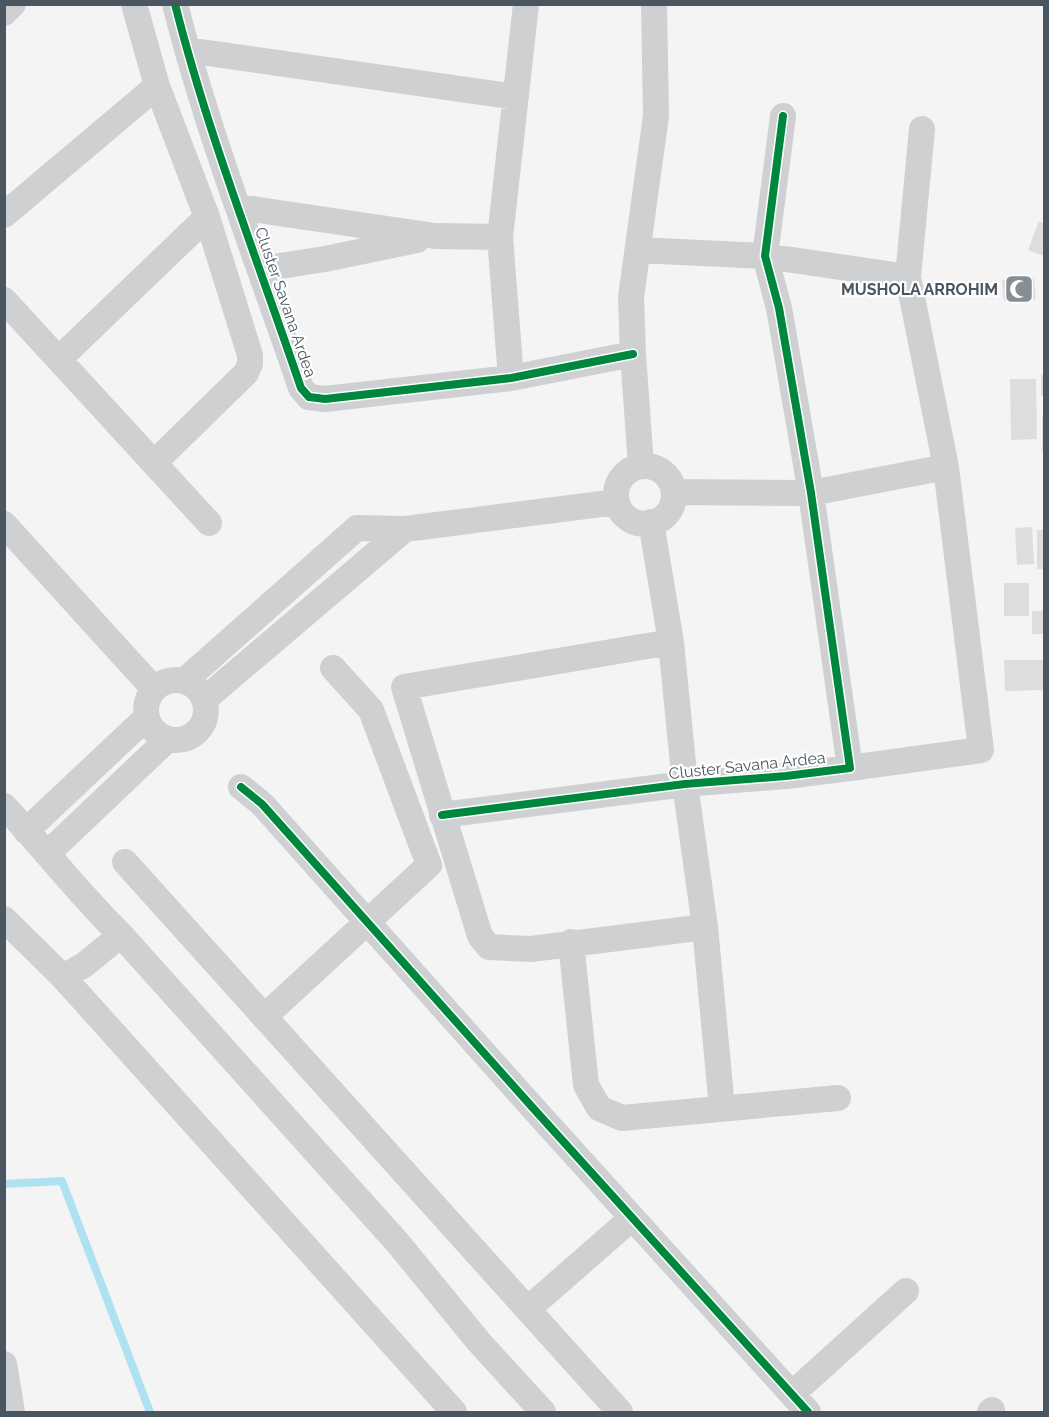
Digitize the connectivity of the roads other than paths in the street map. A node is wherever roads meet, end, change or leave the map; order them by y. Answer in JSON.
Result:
{"nodes":[{"id":1,"x":13,"y":4,"type":"edge"},
{"id":2,"x":134,"y":4,"type":"edge"},
{"id":3,"x":175,"y":4,"type":"edge"},
{"id":4,"x":526,"y":4,"type":"edge"},
{"id":5,"x":654,"y":4,"type":"edge"},
{"id":6,"x":4,"y":13,"type":"edge"},
{"id":7,"x":187,"y":50,"type":"junction"},
{"id":8,"x":157,"y":86,"type":"junction"},
{"id":9,"x":516,"y":97,"type":"junction"},
{"id":10,"x":783,"y":116,"type":"dead end"},
{"id":11,"x":921,"y":129,"type":"dead end"},
{"id":12,"x":238,"y":207,"type":"junction"},
{"id":13,"x":4,"y":215,"type":"edge"},
{"id":14,"x":207,"y":217,"type":"junction"},
{"id":15,"x":435,"y":236,"type":"junction"},
{"id":16,"x":500,"y":237,"type":"junction"},
{"id":17,"x":638,"y":250,"type":"junction"},
{"id":18,"x":765,"y":256,"type":"junction"},
{"id":19,"x":261,"y":269,"type":"junction"},
{"id":20,"x":908,"y":277,"type":"junction"},
{"id":21,"x":4,"y":300,"type":"edge"},
{"id":22,"x":633,"y":354,"type":"junction"},
{"id":23,"x":59,"y":359,"type":"junction"},
{"id":24,"x":511,"y":378,"type":"junction"},
{"id":25,"x":154,"y":463,"type":"junction"},
{"id":26,"x":641,"y":466,"type":"junction"},
{"id":27,"x":946,"y":467,"type":"junction"},
{"id":28,"x":674,"y":492,"type":"junction"},
{"id":29,"x":811,"y":493,"type":"junction"},
{"id":30,"x":617,"y":502,"type":"junction"},
{"id":31,"x":651,"y":522,"type":"junction"},
{"id":32,"x":209,"y":523,"type":"dead end"},
{"id":33,"x":4,"y":524,"type":"edge"},
{"id":34,"x":405,"y":529,"type":"junction"},
{"id":35,"x":671,"y":642,"type":"junction"},
{"id":36,"x":333,"y":668,"type":"dead end"},
{"id":37,"x":184,"y":681,"type":"junction"},
{"id":38,"x":154,"y":689,"type":"junction"},
{"id":39,"x":205,"y":699,"type":"junction"},
{"id":40,"x":147,"y":717,"type":"junction"},
{"id":41,"x":168,"y":738,"type":"junction"},
{"id":42,"x":850,"y":768,"type":"junction"},
{"id":43,"x":685,"y":784,"type":"junction"},
{"id":44,"x":241,"y":787,"type":"dead end"},
{"id":45,"x":4,"y":806,"type":"edge"},
{"id":46,"x":442,"y":815,"type":"junction"},
{"id":47,"x":26,"y":831,"type":"junction"},
{"id":48,"x":47,"y":854,"type":"junction"},
{"id":49,"x":125,"y":862,"type":"dead end"},
{"id":50,"x":4,"y":919,"type":"edge"},
{"id":51,"x":367,"y":922,"type":"junction"},
{"id":52,"x":705,"y":927,"type":"junction"},
{"id":53,"x":121,"y":935,"type":"junction"},
{"id":54,"x":570,"y":942,"type":"junction"},
{"id":55,"x":63,"y":977,"type":"junction"},
{"id":56,"x":264,"y":1017,"type":"junction"},
{"id":57,"x":838,"y":1098,"type":"dead end"},
{"id":58,"x":722,"y":1108,"type":"junction"},
{"id":59,"x":632,"y":1218,"type":"junction"},
{"id":60,"x":906,"y":1291,"type":"dead end"},
{"id":61,"x":528,"y":1309,"type":"junction"},
{"id":62,"x":4,"y":1364,"type":"edge"},
{"id":63,"x":800,"y":1403,"type":"edge"},
{"id":64,"x":12,"y":1413,"type":"edge"},
{"id":65,"x":454,"y":1413,"type":"edge"},
{"id":66,"x":543,"y":1413,"type":"edge"},
{"id":67,"x":620,"y":1413,"type":"edge"}],
"edges":[{"from":1,"to":6,"type":"street"},
{"from":2,"to":8,"type":"street"},
{"from":3,"to":7,"type":"street","name":"Cluster Savana Ardea"},
{"from":4,"to":9,"type":"street"},
{"from":5,"to":17,"type":"street"},
{"from":7,"to":9,"type":"street"},
{"from":7,"to":12,"type":"street","name":"Cluster Savana Ardea"},
{"from":8,"to":13,"type":"street"},
{"from":8,"to":14,"type":"street"},
{"from":9,"to":16,"type":"street"},
{"from":10,"to":18,"type":"street","name":"Cluster Savana Ardea"},
{"from":11,"to":20,"type":"street","name":"Cluster Savana Ardea"},
{"from":12,"to":15,"type":"street","name":"Cluster Savana Ardea"},
{"from":12,"to":19,"type":"street","name":"Cluster Savana Ardea"},
{"from":14,"to":23,"type":"street"},
{"from":14,"to":25,"type":"street"},
{"from":15,"to":16,"type":"street","name":"Cluster Savana Ardea"},
{"from":15,"to":19,"type":"street","name":"Cluster Savana Ardea"},
{"from":16,"to":24,"type":"street"},
{"from":17,"to":18,"type":"street"},
{"from":17,"to":22,"type":"street"},
{"from":18,"to":20,"type":"street"},
{"from":18,"to":29,"type":"street","name":"Cluster Savana Ardea"},
{"from":19,"to":24,"type":"street","name":"Cluster Savana Ardea"},
{"from":20,"to":27,"type":"street","name":"Cluster Savana Ardea"},
{"from":21,"to":23,"type":"street"},
{"from":22,"to":24,"type":"street","name":"Cluster Savana Ardea"},
{"from":22,"to":26,"type":"street"},
{"from":23,"to":25,"type":"street"},
{"from":25,"to":32,"type":"street"},
{"from":26,"to":28,"type":"street"},
{"from":26,"to":30,"type":"street"},
{"from":27,"to":29,"type":"street"},
{"from":27,"to":42,"type":"street","name":"Cluster Savana Ardea"},
{"from":28,"to":29,"type":"street"},
{"from":28,"to":31,"type":"street"},
{"from":29,"to":42,"type":"street","name":"Cluster Savana Ardea"},
{"from":30,"to":31,"type":"street"},
{"from":30,"to":34,"type":"street"},
{"from":31,"to":35,"type":"street","name":"Cluster Savana Ardea"},
{"from":33,"to":38,"type":"street"},
{"from":34,"to":37,"type":"street"},
{"from":34,"to":39,"type":"street"},
{"from":35,"to":43,"type":"street","name":"Cluster Savana Ardea"},
{"from":35,"to":46,"type":"street"},
{"from":36,"to":51,"type":"street"},
{"from":37,"to":38,"type":"street"},
{"from":37,"to":39,"type":"street"},
{"from":38,"to":40,"type":"street"},
{"from":39,"to":41,"type":"street"},
{"from":40,"to":41,"type":"street"},
{"from":40,"to":47,"type":"street"},
{"from":41,"to":48,"type":"street"},
{"from":42,"to":43,"type":"street","name":"Cluster Savana Ardea"},
{"from":43,"to":46,"type":"street","name":"Cluster Savana Ardea"},
{"from":43,"to":52,"type":"street","name":"Cluster Savana Ardea"},
{"from":44,"to":51,"type":"street"},
{"from":45,"to":47,"type":"street"},
{"from":46,"to":54,"type":"street"},
{"from":47,"to":48,"type":"street"},
{"from":48,"to":53,"type":"street"},
{"from":49,"to":56,"type":"street"},
{"from":50,"to":55,"type":"street"},
{"from":51,"to":56,"type":"street"},
{"from":51,"to":59,"type":"street"},
{"from":52,"to":54,"type":"street"},
{"from":52,"to":58,"type":"street","name":"Cluster Savana Ardea"},
{"from":53,"to":55,"type":"street"},
{"from":53,"to":66,"type":"street"},
{"from":54,"to":58,"type":"street"},
{"from":55,"to":65,"type":"street"},
{"from":56,"to":61,"type":"street"},
{"from":57,"to":58,"type":"street"},
{"from":59,"to":61,"type":"street"},
{"from":59,"to":63,"type":"street"},
{"from":60,"to":63,"type":"street"},
{"from":61,"to":67,"type":"street"},
{"from":62,"to":64,"type":"street"}]}
